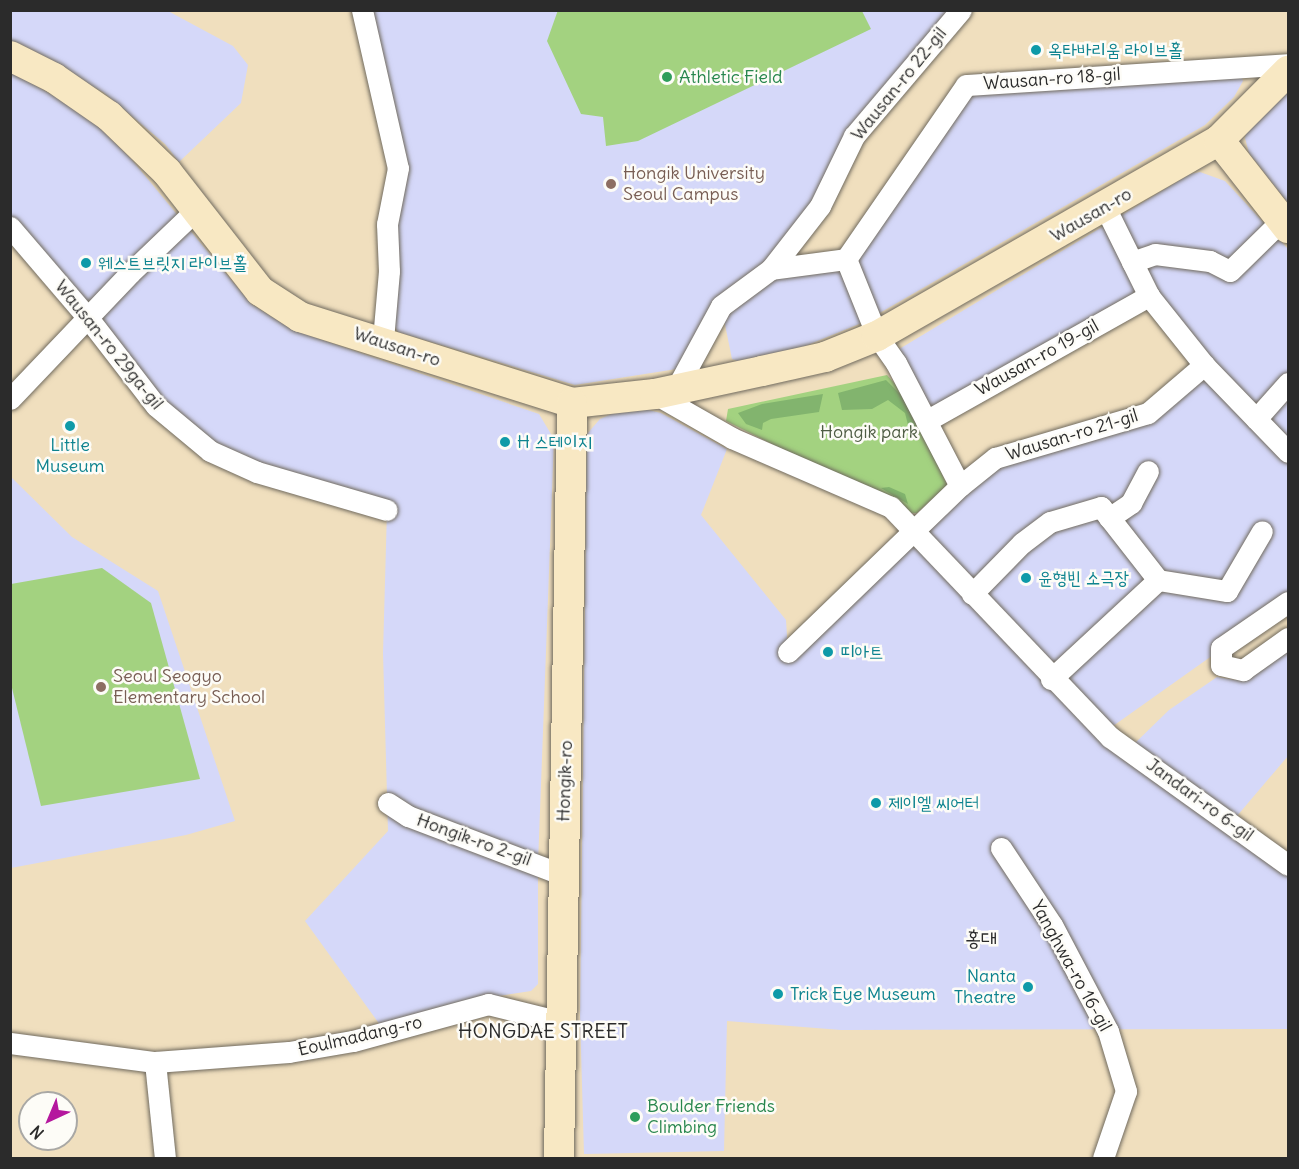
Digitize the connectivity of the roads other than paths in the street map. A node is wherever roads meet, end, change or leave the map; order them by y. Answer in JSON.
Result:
{"nodes":[{"id":1,"x":362,"y":10,"type":"edge"},
{"id":2,"x":961,"y":10,"type":"edge"},
{"id":3,"x":10,"y":56,"type":"edge"},
{"id":4,"x":1288,"y":64,"type":"edge"},
{"id":5,"x":1288,"y":71,"type":"edge"},
{"id":6,"x":1219,"y":140,"type":"junction"},
{"id":7,"x":1105,"y":207,"type":"junction"},
{"id":8,"x":196,"y":210,"type":"junction"},
{"id":9,"x":1285,"y":225,"type":"edge"},
{"id":10,"x":10,"y":227,"type":"edge"},
{"id":11,"x":846,"y":259,"type":"junction"},
{"id":12,"x":1131,"y":262,"type":"junction"},
{"id":13,"x":771,"y":269,"type":"junction"},
{"id":14,"x":1149,"y":296,"type":"junction"},
{"id":15,"x":88,"y":318,"type":"junction"},
{"id":16,"x":877,"y":336,"type":"junction"},
{"id":17,"x":383,"y":340,"type":"junction"},
{"id":18,"x":1204,"y":365,"type":"junction"},
{"id":19,"x":1288,"y":383,"type":"edge"},
{"id":20,"x":665,"y":391,"type":"junction"},
{"id":21,"x":10,"y":399,"type":"edge"},
{"id":22,"x":572,"y":402,"type":"junction"},
{"id":23,"x":1256,"y":419,"type":"junction"},
{"id":24,"x":926,"y":421,"type":"junction"},
{"id":25,"x":1288,"y":452,"type":"edge"},
{"id":26,"x":1148,"y":471,"type":"dead end"},
{"id":27,"x":960,"y":486,"type":"junction"},
{"id":28,"x":387,"y":510,"type":"dead end"},
{"id":29,"x":1109,"y":518,"type":"junction"},
{"id":30,"x":1262,"y":531,"type":"dead end"},
{"id":31,"x":917,"y":532,"type":"junction"},
{"id":32,"x":1158,"y":580,"type":"junction"},
{"id":33,"x":972,"y":594,"type":"junction"},
{"id":34,"x":1288,"y":602,"type":"edge"},
{"id":35,"x":1288,"y":638,"type":"edge"},
{"id":36,"x":788,"y":652,"type":"dead end"},
{"id":37,"x":1051,"y":679,"type":"junction"},
{"id":38,"x":388,"y":803,"type":"dead end"},
{"id":39,"x":1001,"y":848,"type":"dead end"},
{"id":40,"x":1288,"y":865,"type":"edge"},
{"id":41,"x":561,"y":874,"type":"junction"},
{"id":42,"x":561,"y":1022,"type":"junction"},
{"id":43,"x":10,"y":1044,"type":"edge"},
{"id":44,"x":155,"y":1062,"type":"junction"},
{"id":45,"x":165,"y":1156,"type":"edge"},
{"id":46,"x":559,"y":1158,"type":"edge"},
{"id":47,"x":1103,"y":1158,"type":"edge"}],
"edges":[{"from":1,"to":17,"type":"street"},
{"from":2,"to":13,"type":"street","name":"Wausan-ro 22-gil"},
{"from":3,"to":8,"type":"street","name":"Wausan-ro"},
{"from":4,"to":11,"type":"street","name":"Wausan-ro 18-gil"},
{"from":5,"to":6,"type":"street","name":"Wausan-ro"},
{"from":6,"to":7,"type":"street","name":"Wausan-ro"},
{"from":6,"to":9,"type":"street"},
{"from":7,"to":12,"type":"street"},
{"from":7,"to":16,"type":"street","name":"Wausan-ro"},
{"from":8,"to":15,"type":"street"},
{"from":8,"to":17,"type":"street","name":"Wausan-ro"},
{"from":9,"to":12,"type":"street"},
{"from":10,"to":15,"type":"street","name":"Wausan-ro 29ga-gil"},
{"from":11,"to":13,"type":"street"},
{"from":11,"to":16,"type":"street"},
{"from":12,"to":14,"type":"street"},
{"from":13,"to":20,"type":"street","name":"Wausan-ro 22-gil"},
{"from":14,"to":18,"type":"street"},
{"from":14,"to":24,"type":"street","name":"Wausan-ro 19-gil"},
{"from":15,"to":21,"type":"street"},
{"from":15,"to":28,"type":"street","name":"Wausan-ro 29ga-gil"},
{"from":16,"to":20,"type":"street","name":"Wausan-ro"},
{"from":16,"to":24,"type":"street"},
{"from":17,"to":22,"type":"street","name":"Wausan-ro"},
{"from":18,"to":23,"type":"street"},
{"from":18,"to":27,"type":"street","name":"Wausan-ro 21-gil"},
{"from":19,"to":23,"type":"street"},
{"from":20,"to":22,"type":"street","name":"Wausan-ro"},
{"from":20,"to":31,"type":"street"},
{"from":22,"to":41,"type":"street","name":"Hongik-ro"},
{"from":23,"to":25,"type":"street"},
{"from":24,"to":27,"type":"street"},
{"from":26,"to":29,"type":"street"},
{"from":27,"to":31,"type":"street","name":"Wausan-ro 21-gil"},
{"from":29,"to":32,"type":"street"},
{"from":29,"to":33,"type":"street"},
{"from":30,"to":32,"type":"street"},
{"from":31,"to":33,"type":"street"},
{"from":31,"to":36,"type":"street","name":"Wausan-ro 21-gil"},
{"from":32,"to":37,"type":"street"},
{"from":33,"to":37,"type":"street"},
{"from":34,"to":35,"type":"street"},
{"from":37,"to":40,"type":"street","name":"Jandari-ro 6-gil"},
{"from":38,"to":41,"type":"street","name":"Hongik-ro 2-gil"},
{"from":39,"to":47,"type":"street","name":"Yanghwa-ro 16-gil"},
{"from":41,"to":42,"type":"street","name":"Hongik-ro"},
{"from":42,"to":44,"type":"street","name":"Eoulmadang-ro"},
{"from":42,"to":46,"type":"street","name":"Hongik-ro"},
{"from":43,"to":44,"type":"street","name":"Eoulmadang-ro"},
{"from":44,"to":45,"type":"street"}]}
